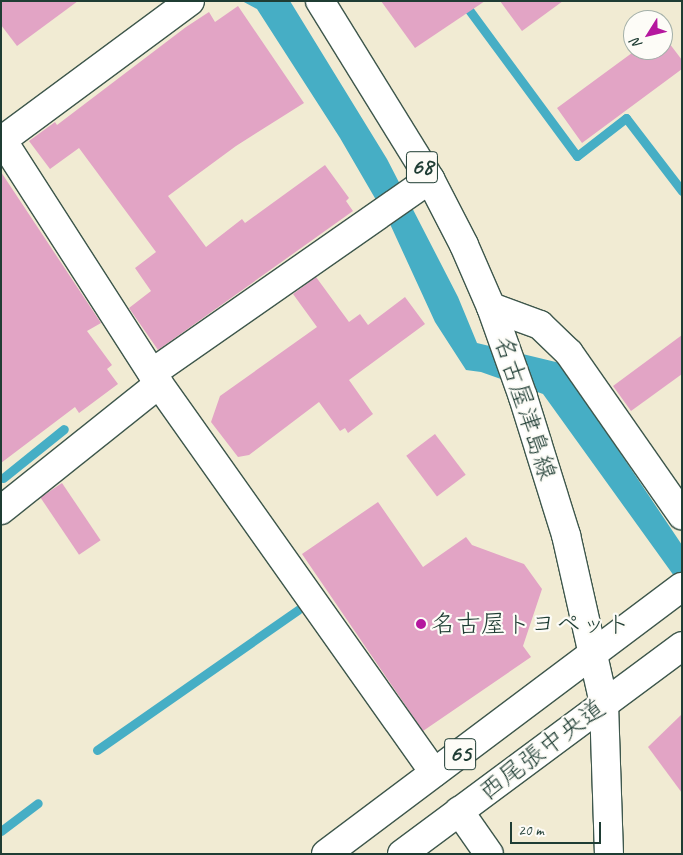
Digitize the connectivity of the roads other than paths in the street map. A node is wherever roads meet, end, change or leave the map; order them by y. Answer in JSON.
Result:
{"nodes":[{"id":1,"x":190,"y":1,"type":"edge"},
{"id":2,"x":326,"y":3,"type":"edge"},
{"id":3,"x":2,"y":140,"type":"edge"},
{"id":4,"x":419,"y":187,"type":"junction"},
{"id":5,"x":491,"y":307,"type":"junction"},
{"id":6,"x":155,"y":379,"type":"junction"},
{"id":7,"x":1,"y":510,"type":"edge"},
{"id":8,"x":682,"y":515,"type":"edge"},
{"id":9,"x":679,"y":589,"type":"edge"},
{"id":10,"x":682,"y":646,"type":"edge"},
{"id":11,"x":594,"y":654,"type":"junction"},
{"id":12,"x":604,"y":704,"type":"junction"},
{"id":13,"x":434,"y":773,"type":"junction"},
{"id":14,"x":459,"y":812,"type":"junction"},
{"id":15,"x":326,"y":854,"type":"edge"},
{"id":16,"x":402,"y":854,"type":"edge"},
{"id":17,"x":489,"y":854,"type":"edge"},
{"id":18,"x":609,"y":854,"type":"edge"}],
"edges":[{"from":1,"to":3,"type":"street"},
{"from":2,"to":4,"type":"street","name":"名古屋津島線","number":"68"},
{"from":3,"to":6,"type":"street"},
{"from":4,"to":5,"type":"street","name":"名古屋津島線","number":"68"},
{"from":4,"to":6,"type":"street"},
{"from":5,"to":8,"type":"street"},
{"from":5,"to":11,"type":"street","name":"名古屋津島線","number":"68"},
{"from":6,"to":7,"type":"street"},
{"from":6,"to":13,"type":"street"},
{"from":9,"to":11,"type":"street","name":"西尾張中央道","number":"65"},
{"from":10,"to":12,"type":"street","name":"西尾張中央道","number":"65"},
{"from":11,"to":12,"type":"street","name":"名古屋津島線","number":"68"},
{"from":11,"to":13,"type":"street","name":"西尾張中央道","number":"65"},
{"from":12,"to":14,"type":"street","name":"西尾張中央道","number":"65"},
{"from":12,"to":18,"type":"street","name":"名古屋津島線","number":"68"},
{"from":13,"to":15,"type":"street","name":"西尾張中央道","number":"65"},
{"from":14,"to":16,"type":"street","name":"西尾張中央道","number":"65"},
{"from":14,"to":17,"type":"street"}]}
